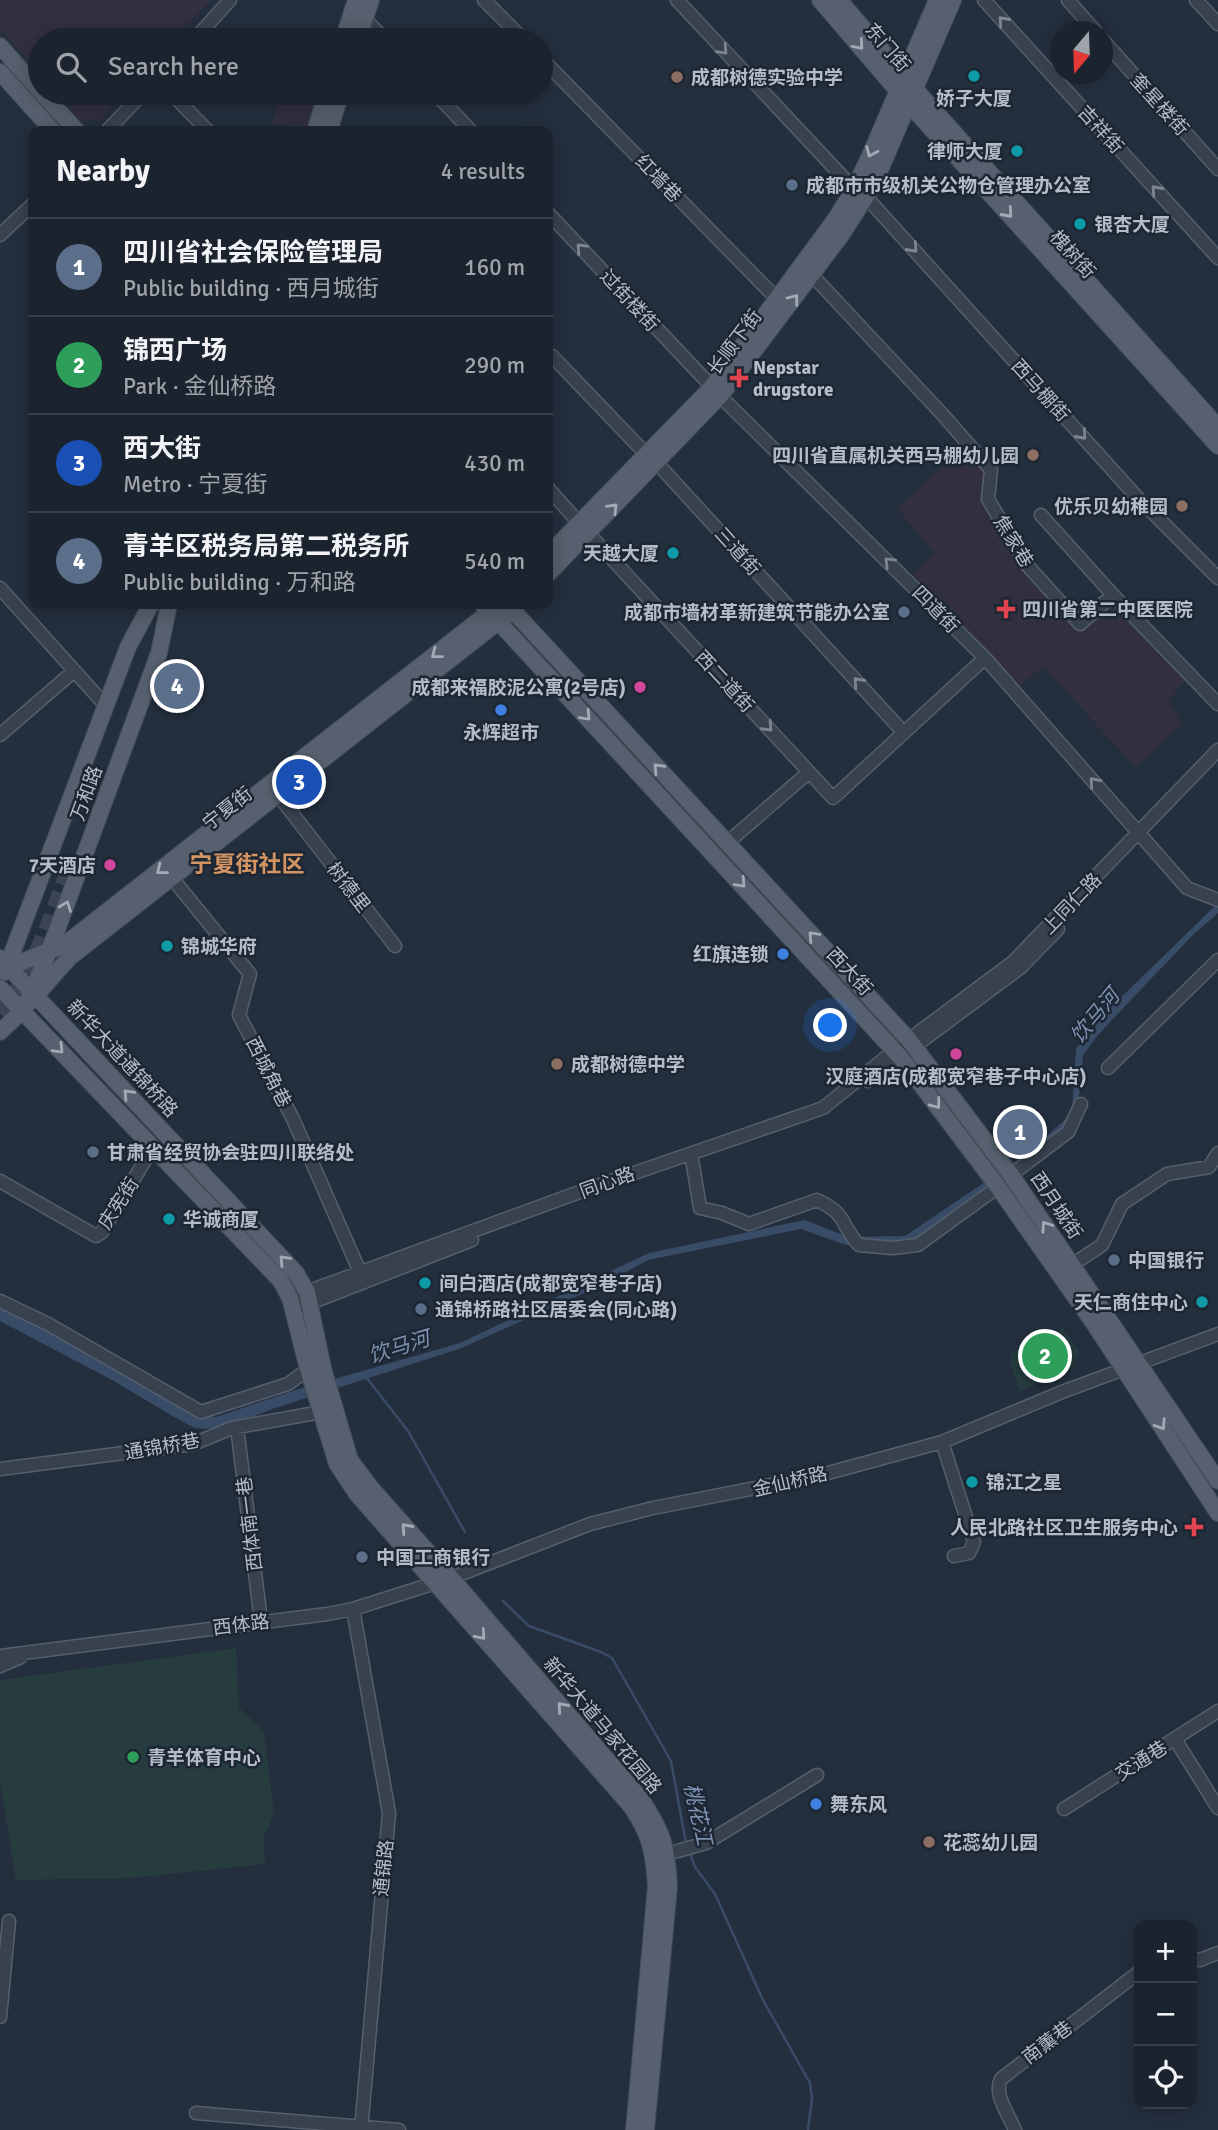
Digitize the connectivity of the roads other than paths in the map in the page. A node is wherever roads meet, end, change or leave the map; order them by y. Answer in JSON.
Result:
{"nodes":[{"id":1,"x":230,"y":0,"type":"edge"},
{"id":2,"x":356,"y":0,"type":"edge"},
{"id":3,"x":371,"y":0,"type":"edge"},
{"id":4,"x":484,"y":0,"type":"edge"},
{"id":5,"x":677,"y":0,"type":"edge"},
{"id":6,"x":820,"y":0,"type":"edge"},
{"id":7,"x":839,"y":0,"type":"edge"},
{"id":8,"x":937,"y":0,"type":"edge"},
{"id":9,"x":953,"y":0,"type":"edge"},
{"id":10,"x":984,"y":0,"type":"edge"},
{"id":11,"x":1068,"y":0,"type":"edge"},
{"id":12,"x":1196,"y":0,"type":"edge"},
{"id":13,"x":365,"y":19,"type":"junction"},
{"id":14,"x":1086,"y":21,"type":"edge"},
{"id":15,"x":1218,"y":24,"type":"edge"},
{"id":16,"x":205,"y":28,"type":"edge"},
{"id":17,"x":347,"y":28,"type":"edge"},
{"id":18,"x":362,"y":28,"type":"edge"},
{"id":19,"x":374,"y":28,"type":"edge"},
{"id":20,"x":512,"y":28,"type":"edge"},
{"id":21,"x":0,"y":47,"type":"edge"},
{"id":22,"x":1113,"y":51,"type":"edge"},
{"id":23,"x":553,"y":70,"type":"edge"},
{"id":24,"x":0,"y":72,"type":"edge"},
{"id":25,"x":28,"y":78,"type":"edge"},
{"id":26,"x":901,"y":82,"type":"junction"},
{"id":27,"x":911,"y":95,"type":"junction"},
{"id":28,"x":28,"y":103,"type":"edge"},
{"id":29,"x":30,"y":105,"type":"edge"},
{"id":30,"x":53,"y":105,"type":"edge"},
{"id":31,"x":132,"y":105,"type":"edge"},
{"id":32,"x":183,"y":105,"type":"edge"},
{"id":33,"x":323,"y":105,"type":"edge"},
{"id":34,"x":337,"y":105,"type":"edge"},
{"id":35,"x":446,"y":105,"type":"edge"},
{"id":36,"x":49,"y":126,"type":"edge"},
{"id":37,"x":72,"y":126,"type":"edge"},
{"id":38,"x":112,"y":126,"type":"edge"},
{"id":39,"x":203,"y":126,"type":"edge"},
{"id":40,"x":317,"y":126,"type":"edge"},
{"id":41,"x":331,"y":126,"type":"edge"},
{"id":42,"x":466,"y":126,"type":"edge"},
{"id":43,"x":1218,"y":169,"type":"edge"},
{"id":44,"x":861,"y":193,"type":"junction"},
{"id":45,"x":28,"y":209,"type":"edge"},
{"id":46,"x":553,"y":218,"type":"edge"},
{"id":47,"x":0,"y":235,"type":"edge"},
{"id":48,"x":1218,"y":258,"type":"edge"},
{"id":49,"x":812,"y":275,"type":"junction"},
{"id":50,"x":777,"y":299,"type":"junction"},
{"id":51,"x":553,"y":357,"type":"edge"},
{"id":52,"x":716,"y":391,"type":"junction"},
{"id":53,"x":1218,"y":428,"type":"edge"},
{"id":54,"x":1218,"y":446,"type":"edge"},
{"id":55,"x":651,"y":458,"type":"junction"},
{"id":56,"x":553,"y":494,"type":"edge"},
{"id":57,"x":1041,"y":515,"type":"dead end"},
{"id":58,"x":583,"y":528,"type":"junction"},
{"id":59,"x":553,"y":551,"type":"edge"},
{"id":60,"x":553,"y":567,"type":"edge"},
{"id":61,"x":1218,"y":578,"type":"edge"},
{"id":62,"x":0,"y":588,"type":"edge"},
{"id":63,"x":1113,"y":595,"type":"junction"},
{"id":64,"x":149,"y":609,"type":"edge"},
{"id":65,"x":150,"y":609,"type":"edge"},
{"id":66,"x":167,"y":609,"type":"edge"},
{"id":67,"x":168,"y":609,"type":"edge"},
{"id":68,"x":500,"y":609,"type":"edge"},
{"id":69,"x":500,"y":609,"type":"edge"},
{"id":70,"x":502,"y":609,"type":"edge"},
{"id":71,"x":502,"y":609,"type":"edge"},
{"id":72,"x":985,"y":658,"type":"junction"},
{"id":73,"x":74,"y":671,"type":"junction"},
{"id":74,"x":1218,"y":705,"type":"edge"},
{"id":75,"x":106,"y":706,"type":"junction"},
{"id":76,"x":904,"y":733,"type":"junction"},
{"id":77,"x":0,"y":735,"type":"edge"},
{"id":78,"x":1218,"y":750,"type":"edge"},
{"id":79,"x":1218,"y":762,"type":"edge"},
{"id":80,"x":809,"y":772,"type":"junction"},
{"id":81,"x":278,"y":795,"type":"junction"},
{"id":82,"x":1142,"y":836,"type":"junction"},
{"id":83,"x":727,"y":843,"type":"junction"},
{"id":84,"x":172,"y":878,"type":"junction"},
{"id":85,"x":1217,"y":898,"type":"edge"},
{"id":86,"x":395,"y":946,"type":"dead end"},
{"id":87,"x":48,"y":953,"type":"junction"},
{"id":88,"x":1218,"y":960,"type":"edge"},
{"id":89,"x":3,"y":968,"type":"edge"},
{"id":90,"x":0,"y":988,"type":"edge"},
{"id":91,"x":31,"y":991,"type":"junction"},
{"id":92,"x":16,"y":1006,"type":"junction"},
{"id":93,"x":0,"y":1032,"type":"edge"},
{"id":94,"x":912,"y":1044,"type":"junction"},
{"id":95,"x":898,"y":1054,"type":"junction"},
{"id":96,"x":1108,"y":1068,"type":"dead end"},
{"id":97,"x":1081,"y":1104,"type":"dead end"},
{"id":98,"x":153,"y":1147,"type":"junction"},
{"id":99,"x":1218,"y":1153,"type":"edge"},
{"id":100,"x":692,"y":1159,"type":"junction"},
{"id":101,"x":1011,"y":1175,"type":"junction"},
{"id":102,"x":0,"y":1181,"type":"edge"},
{"id":103,"x":998,"y":1187,"type":"junction"},
{"id":104,"x":1072,"y":1265,"type":"junction"},
{"id":105,"x":363,"y":1277,"type":"junction"},
{"id":106,"x":308,"y":1298,"type":"junction"},
{"id":107,"x":0,"y":1301,"type":"edge"},
{"id":108,"x":292,"y":1303,"type":"junction"},
{"id":109,"x":1218,"y":1334,"type":"edge"},
{"id":110,"x":1132,"y":1366,"type":"junction"},
{"id":111,"x":314,"y":1370,"type":"junction"},
{"id":112,"x":325,"y":1408,"type":"junction"},
{"id":113,"x":237,"y":1427,"type":"junction"},
{"id":114,"x":942,"y":1442,"type":"junction"},
{"id":115,"x":0,"y":1469,"type":"edge"},
{"id":116,"x":1218,"y":1481,"type":"edge"},
{"id":117,"x":1218,"y":1513,"type":"edge"},
{"id":118,"x":954,"y":1556,"type":"dead end"},
{"id":119,"x":444,"y":1581,"type":"junction"},
{"id":120,"x":353,"y":1609,"type":"junction"},
{"id":121,"x":261,"y":1621,"type":"junction"},
{"id":122,"x":0,"y":1650,"type":"edge"},
{"id":123,"x":27,"y":1653,"type":"junction"},
{"id":124,"x":0,"y":1656,"type":"edge"},
{"id":125,"x":0,"y":1666,"type":"edge"},
{"id":126,"x":1218,"y":1712,"type":"edge"},
{"id":127,"x":1175,"y":1739,"type":"junction"},
{"id":128,"x":817,"y":1775,"type":"dead end"},
{"id":129,"x":1218,"y":1808,"type":"edge"},
{"id":130,"x":1064,"y":1809,"type":"dead end"},
{"id":131,"x":681,"y":1850,"type":"junction"},
{"id":132,"x":9,"y":1921,"type":"dead end"},
{"id":133,"x":1218,"y":1953,"type":"edge"},
{"id":134,"x":1197,"y":1960,"type":"edge"},
{"id":135,"x":1134,"y":1976,"type":"edge"},
{"id":136,"x":0,"y":2017,"type":"edge"},
{"id":137,"x":197,"y":2113,"type":"dead end"},
{"id":138,"x":361,"y":2128,"type":"edge"},
{"id":139,"x":399,"y":2130,"type":"edge"},
{"id":140,"x":634,"y":2130,"type":"edge"},
{"id":141,"x":646,"y":2130,"type":"edge"},
{"id":142,"x":1016,"y":2130,"type":"edge"}],
"edges":[{"from":1,"to":16,"type":"street"},
{"from":2,"to":17,"type":"main road"},
{"from":3,"to":13,"type":"main road"},
{"from":4,"to":20,"type":"street"},
{"from":5,"to":44,"type":"street","name":"西马棚街","one_way":true},
{"from":6,"to":26,"type":"main road","name":"东门街","one_way":true},
{"from":7,"to":26,"type":"main road","name":"东门街"},
{"from":8,"to":26,"type":"main road","name":"长顺下街"},
{"from":9,"to":27,"type":"main road","name":"长顺下街"},
{"from":48,"to":10,"type":"street","name":"吉祥街","one_way":true},
{"from":11,"to":14,"type":"street"},
{"from":12,"to":15,"type":"street"},
{"from":13,"to":18,"type":"main road"},
{"from":13,"to":19,"type":"street"},
{"from":21,"to":25,"type":"main road"},
{"from":22,"to":43,"type":"street","name":"奎星楼街"},
{"from":23,"to":50,"type":"street","name":"红墙巷"},
{"from":24,"to":28,"type":"main road"},
{"from":26,"to":27,"type":"main road","name":"槐树街"},
{"from":26,"to":44,"type":"main road","name":"长顺下街","one_way":true},
{"from":27,"to":44,"type":"main road","name":"长顺下街"},
{"from":27,"to":53,"type":"main road","name":"槐树街"},
{"from":27,"to":54,"type":"main road","name":"槐树街","one_way":true},
{"from":29,"to":36,"type":"main road"},
{"from":30,"to":37,"type":"main road"},
{"from":31,"to":38,"type":"street"},
{"from":32,"to":39,"type":"street"},
{"from":33,"to":40,"type":"main road"},
{"from":34,"to":41,"type":"main road"},
{"from":35,"to":42,"type":"street"},
{"from":44,"to":49,"type":"main road","name":"长顺下街"},
{"from":44,"to":50,"type":"main road","name":"长顺下街"},
{"from":44,"to":61,"type":"street","name":"西马棚街","one_way":true},
{"from":45,"to":47,"type":"street"},
{"from":52,"to":46,"type":"street","name":"过街楼街","one_way":true},
{"from":52,"to":49,"type":"main road","name":"长顺下街","one_way":true},
{"from":49,"to":63,"type":"street","name":"焦家巷"},
{"from":50,"to":52,"type":"main road","name":"长顺下街"},
{"from":51,"to":55,"type":"street","name":"三道街"},
{"from":52,"to":55,"type":"main road","name":"长顺下街"},
{"from":72,"to":52,"type":"street","name":"四道街","one_way":true},
{"from":55,"to":58,"type":"main road","name":"长顺下街"},
{"from":76,"to":55,"type":"street","name":"三道街","one_way":true},
{"from":56,"to":58,"type":"street","name":"西二道街"},
{"from":57,"to":63,"type":"street"},
{"from":58,"to":59,"type":"main road","name":"长顺下街"},
{"from":58,"to":60,"type":"main road","name":"长顺下街"},
{"from":58,"to":80,"type":"street","name":"西二道街","one_way":true},
{"from":62,"to":73,"type":"street"},
{"from":63,"to":74,"type":"street"},
{"from":64,"to":75,"type":"main road","name":"万和路"},
{"from":65,"to":66,"type":"main road","name":"万和路"},
{"from":87,"to":67,"type":"main road","name":"万和路","one_way":true},
{"from":68,"to":87,"type":"main road","name":"宁夏街","one_way":true},
{"from":69,"to":81,"type":"main road","name":"宁夏街"},
{"from":83,"to":70,"type":"main road","name":"西大街","one_way":true},
{"from":71,"to":95,"type":"main road","name":"西大街","one_way":true},
{"from":72,"to":76,"type":"street"},
{"from":82,"to":72,"type":"street","name":"四道街","one_way":true},
{"from":73,"to":75,"type":"street"},
{"from":73,"to":77,"type":"street"},
{"from":75,"to":89,"type":"main road","name":"万和路"},
{"from":76,"to":80,"type":"street","name":"西二道街"},
{"from":78,"to":82,"type":"street","name":"上同仁路"},
{"from":79,"to":82,"type":"street"},
{"from":80,"to":83,"type":"street"},
{"from":81,"to":84,"type":"main road","name":"宁夏街"},
{"from":81,"to":86,"type":"street","name":"树德里"},
{"from":82,"to":85,"type":"street","name":"四道街"},
{"from":82,"to":94,"type":"street","name":"上同仁路"},
{"from":94,"to":83,"type":"main road","name":"西大街","one_way":true},
{"from":84,"to":91,"type":"main road","name":"宁夏街"},
{"from":84,"to":105,"type":"street","name":"西城角巷"},
{"from":87,"to":89,"type":"main road","name":"宁夏街"},
{"from":87,"to":91,"type":"main road","name":"万和路"},
{"from":88,"to":96,"type":"street"},
{"from":89,"to":91,"type":"main road","name":"新华大道通锦桥路"},
{"from":90,"to":92,"type":"main road","name":"新华大道通锦桥路"},
{"from":91,"to":92,"type":"main road","name":"宁夏街"},
{"from":106,"to":91,"type":"main road","name":"新华大道通锦桥路","one_way":true},
{"from":92,"to":93,"type":"main road","name":"宁夏街"},
{"from":92,"to":98,"type":"main road","name":"新华大道通锦桥路","one_way":true},
{"from":94,"to":95,"type":"street","name":"同心路"},
{"from":94,"to":101,"type":"main road","name":"西月城街"},
{"from":95,"to":100,"type":"street"},
{"from":95,"to":103,"type":"main road","name":"西月城街","one_way":true},
{"from":95,"to":105,"type":"street","name":"同心路"},
{"from":97,"to":101,"type":"street"},
{"from":98,"to":102,"type":"street","name":"庆宪街"},
{"from":98,"to":108,"type":"main road","name":"新华大道通锦桥路"},
{"from":99,"to":104,"type":"street"},
{"from":100,"to":103,"type":"street"},
{"from":100,"to":105,"type":"street"},
{"from":104,"to":101,"type":"main road","name":"西月城街","one_way":true},
{"from":103,"to":110,"type":"main road","name":"西月城街"},
{"from":104,"to":110,"type":"main road","name":"西月城街"},
{"from":105,"to":106,"type":"street"},
{"from":106,"to":108,"type":"street"},
{"from":106,"to":111,"type":"main road","name":"新华大道通锦桥路"},
{"from":107,"to":111,"type":"street"},
{"from":108,"to":111,"type":"main road","name":"新华大道通锦桥路"},
{"from":109,"to":110,"type":"street","name":"金仙桥路"},
{"from":110,"to":114,"type":"street","name":"金仙桥路"},
{"from":110,"to":116,"type":"main road"},
{"from":110,"to":117,"type":"main road","one_way":true},
{"from":111,"to":112,"type":"main road"},
{"from":112,"to":113,"type":"street","name":"通锦桥巷"},
{"from":112,"to":119,"type":"main road"},
{"from":113,"to":115,"type":"street","name":"通锦桥巷"},
{"from":113,"to":121,"type":"street","name":"西体南一巷"},
{"from":114,"to":118,"type":"street"},
{"from":114,"to":119,"type":"street","name":"金仙桥路"},
{"from":119,"to":120,"type":"street","name":"西体路"},
{"from":131,"to":119,"type":"main road","name":"新华大道马家花园路","one_way":true},
{"from":119,"to":140,"type":"main road","name":"新华大道马家花园路","one_way":true},
{"from":120,"to":121,"type":"street","name":"西体路"},
{"from":120,"to":138,"type":"street","name":"通锦路"},
{"from":121,"to":123,"type":"street","name":"西体路"},
{"from":122,"to":123,"type":"street","name":"西体路"},
{"from":123,"to":124,"type":"street","name":"西体路"},
{"from":123,"to":125,"type":"street","name":"西体路"},
{"from":126,"to":127,"type":"street","name":"交通巷"},
{"from":127,"to":129,"type":"street"},
{"from":127,"to":130,"type":"street","name":"交通巷"},
{"from":128,"to":131,"type":"street"},
{"from":131,"to":141,"type":"main road","name":"新华大道马家花园路"},
{"from":132,"to":136,"type":"street"},
{"from":133,"to":134,"type":"street"},
{"from":135,"to":142,"type":"street","name":"南薰巷"},
{"from":137,"to":138,"type":"street"},
{"from":138,"to":139,"type":"street"}]}
